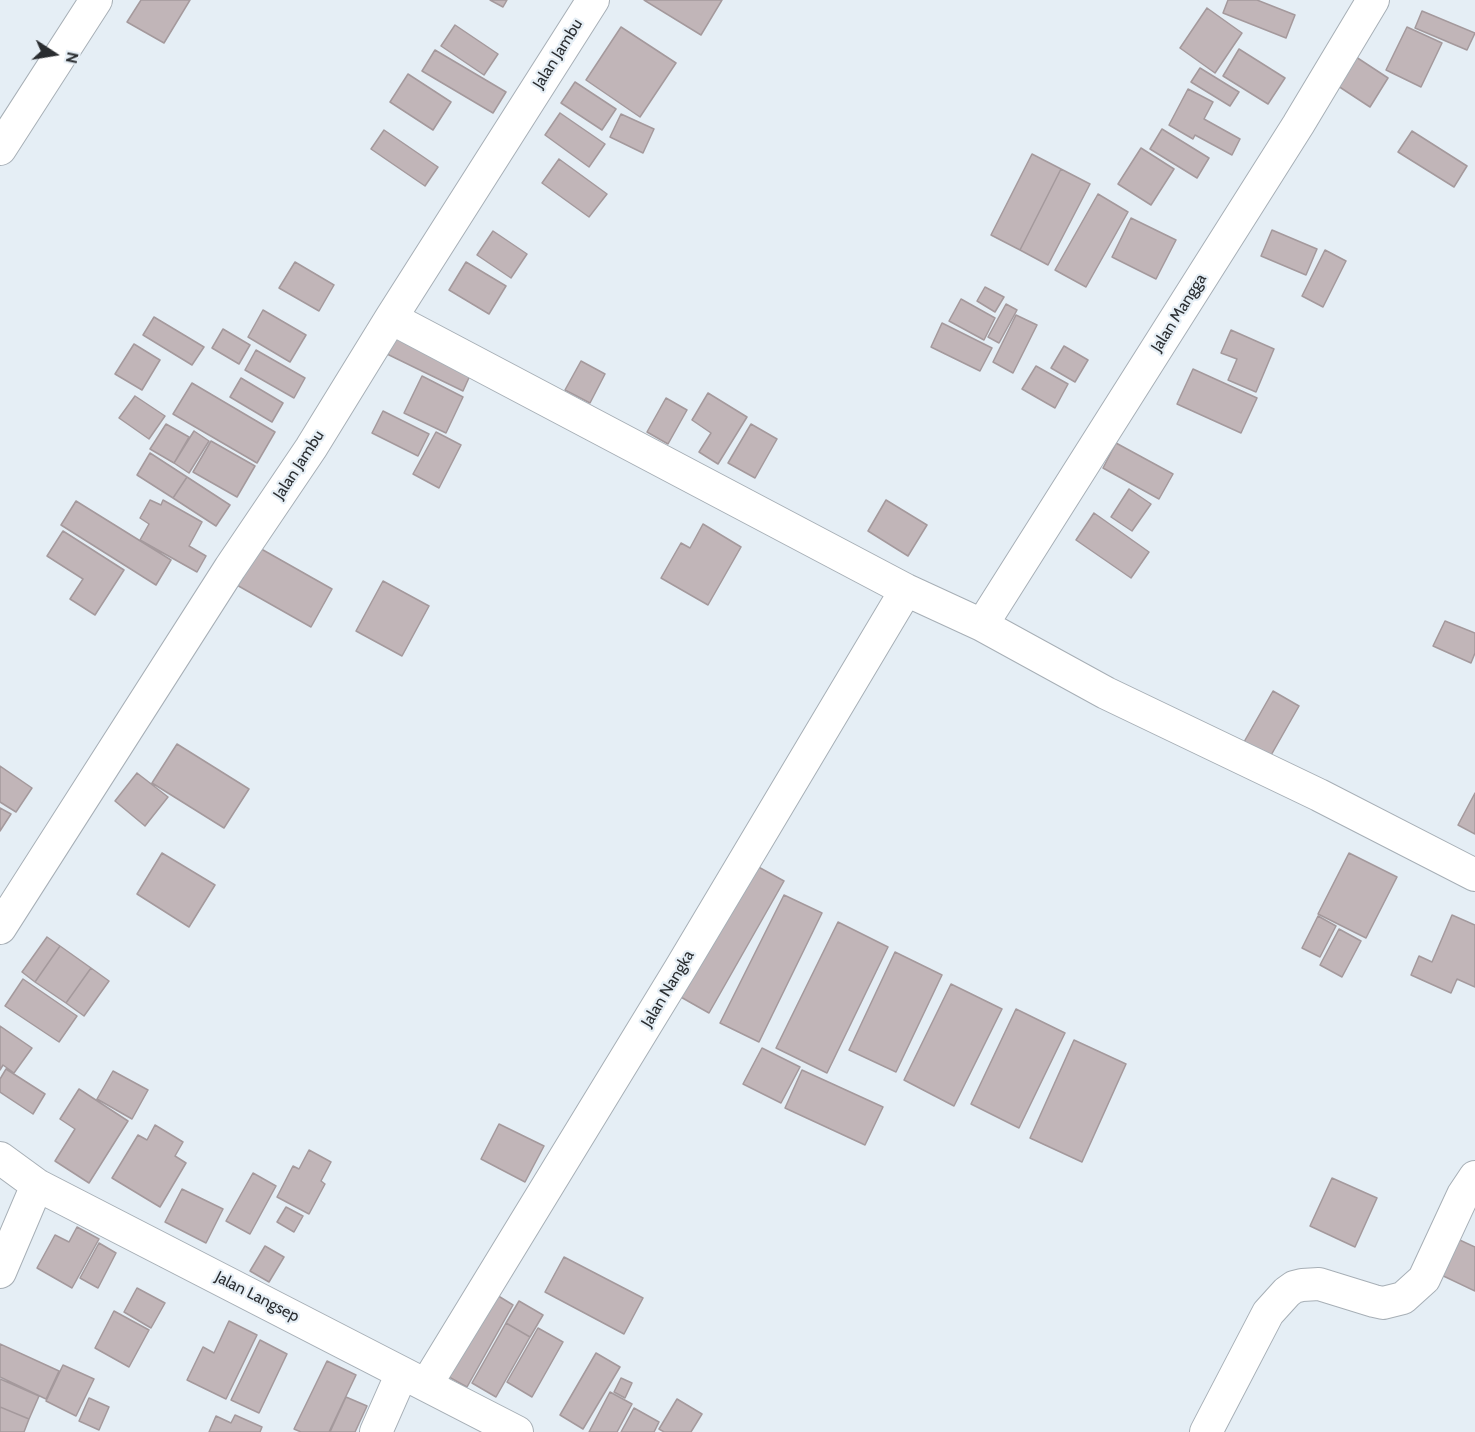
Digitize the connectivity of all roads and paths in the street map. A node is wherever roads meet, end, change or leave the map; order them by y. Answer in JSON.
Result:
{"nodes":[{"id":1,"x":96,"y":0,"type":"edge"},
{"id":2,"x":593,"y":0,"type":"edge"},
{"id":3,"x":1373,"y":0,"type":"edge"},
{"id":4,"x":0,"y":149,"type":"edge"},
{"id":5,"x":391,"y":318,"type":"junction"},
{"id":6,"x":906,"y":590,"type":"junction"},
{"id":7,"x":982,"y":625,"type":"junction"},
{"id":8,"x":1475,"y":875,"type":"edge"},
{"id":9,"x":0,"y":928,"type":"edge"},
{"id":10,"x":0,"y":1158,"type":"edge"},
{"id":11,"x":1475,"y":1177,"type":"edge"},
{"id":12,"x":37,"y":1185,"type":"junction"},
{"id":13,"x":0,"y":1272,"type":"edge"},
{"id":14,"x":414,"y":1379,"type":"junction"},
{"id":15,"x":376,"y":1432,"type":"edge"},
{"id":16,"x":518,"y":1432,"type":"edge"},
{"id":17,"x":1206,"y":1432,"type":"edge"}],
"edges":[{"from":1,"to":4,"type":"street"},
{"from":2,"to":5,"type":"street","name":"Jalan Jambu"},
{"from":3,"to":7,"type":"street","name":"Jalan Mangga"},
{"from":5,"to":6,"type":"street"},
{"from":5,"to":9,"type":"street","name":"Jalan Jambu"},
{"from":6,"to":7,"type":"street"},
{"from":6,"to":14,"type":"street","name":"Jalan Nangka"},
{"from":7,"to":8,"type":"street"},
{"from":10,"to":12,"type":"street","name":"Jalan Langsep"},
{"from":11,"to":17,"type":"street"},
{"from":12,"to":13,"type":"street"},
{"from":12,"to":14,"type":"street","name":"Jalan Langsep"},
{"from":14,"to":15,"type":"street","name":"Jalan Nangka"},
{"from":14,"to":16,"type":"street","name":"Jalan Langsep"}]}
